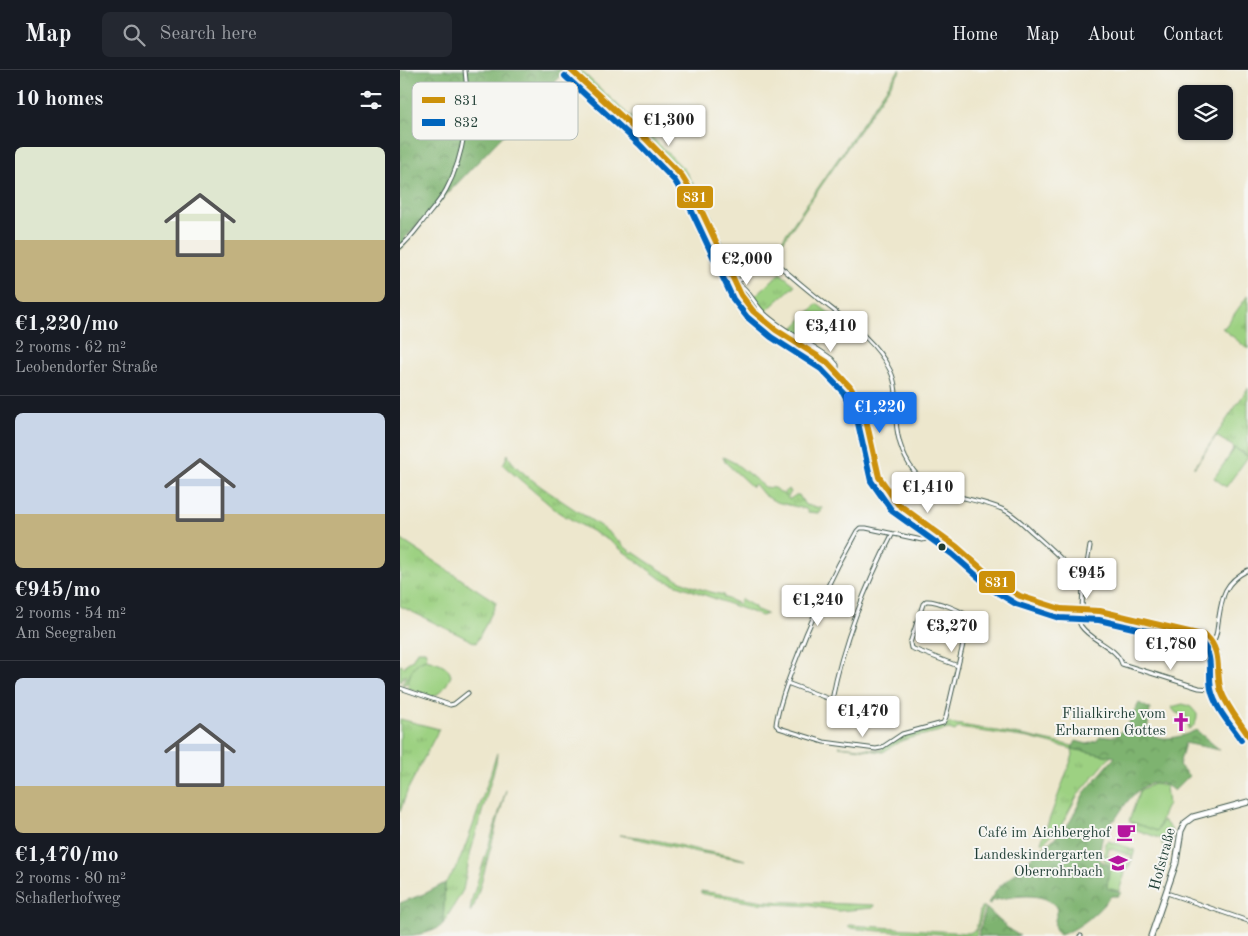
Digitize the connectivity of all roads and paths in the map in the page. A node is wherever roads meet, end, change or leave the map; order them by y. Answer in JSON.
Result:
{"nodes":[{"id":1,"x":571,"y":70,"type":"edge"},
{"id":2,"x":463,"y":140,"type":"edge"},
{"id":3,"x":400,"y":247,"type":"edge"},
{"id":4,"x":735,"y":282,"type":"junction"},
{"id":5,"x":934,"y":530,"type":"junction"},
{"id":6,"x":892,"y":535,"type":"junction"},
{"id":7,"x":1090,"y":546,"type":"dead end"},
{"id":8,"x":1248,"y":570,"type":"edge"},
{"id":9,"x":1082,"y":580,"type":"junction"},
{"id":10,"x":1079,"y":610,"type":"junction"},
{"id":11,"x":1213,"y":642,"type":"junction"},
{"id":12,"x":958,"y":666,"type":"junction"},
{"id":13,"x":787,"y":683,"type":"junction"},
{"id":14,"x":400,"y":688,"type":"edge"},
{"id":15,"x":1221,"y":690,"type":"junction"},
{"id":16,"x":468,"y":692,"type":"dead end"},
{"id":17,"x":1248,"y":735,"type":"edge"},
{"id":18,"x":1248,"y":802,"type":"edge"},
{"id":19,"x":1167,"y":894,"type":"junction"},
{"id":20,"x":1248,"y":921,"type":"edge"},
{"id":21,"x":1151,"y":936,"type":"edge"}],
"edges":[{"from":1,"to":4,"type":"main road"},
{"from":2,"to":3,"type":"street"},
{"from":4,"to":5,"type":"main road"},
{"from":4,"to":9,"type":"street"},
{"from":5,"to":6,"type":"street"},
{"from":5,"to":10,"type":"main road"},
{"from":6,"to":13,"type":"street"},
{"from":6,"to":13,"type":"street"},
{"from":7,"to":9,"type":"street"},
{"from":8,"to":11,"type":"street"},
{"from":9,"to":10,"type":"street"},
{"from":10,"to":11,"type":"main road"},
{"from":10,"to":15,"type":"street"},
{"from":11,"to":15,"type":"main road"},
{"from":12,"to":12,"type":"street"},
{"from":12,"to":13,"type":"street"},
{"from":14,"to":16,"type":"street"},
{"from":15,"to":17,"type":"main road"},
{"from":18,"to":19,"type":"main road","name":"Hofstraße"},
{"from":19,"to":20,"type":"street"},
{"from":19,"to":21,"type":"main road","name":"Hofstraße"}]}
